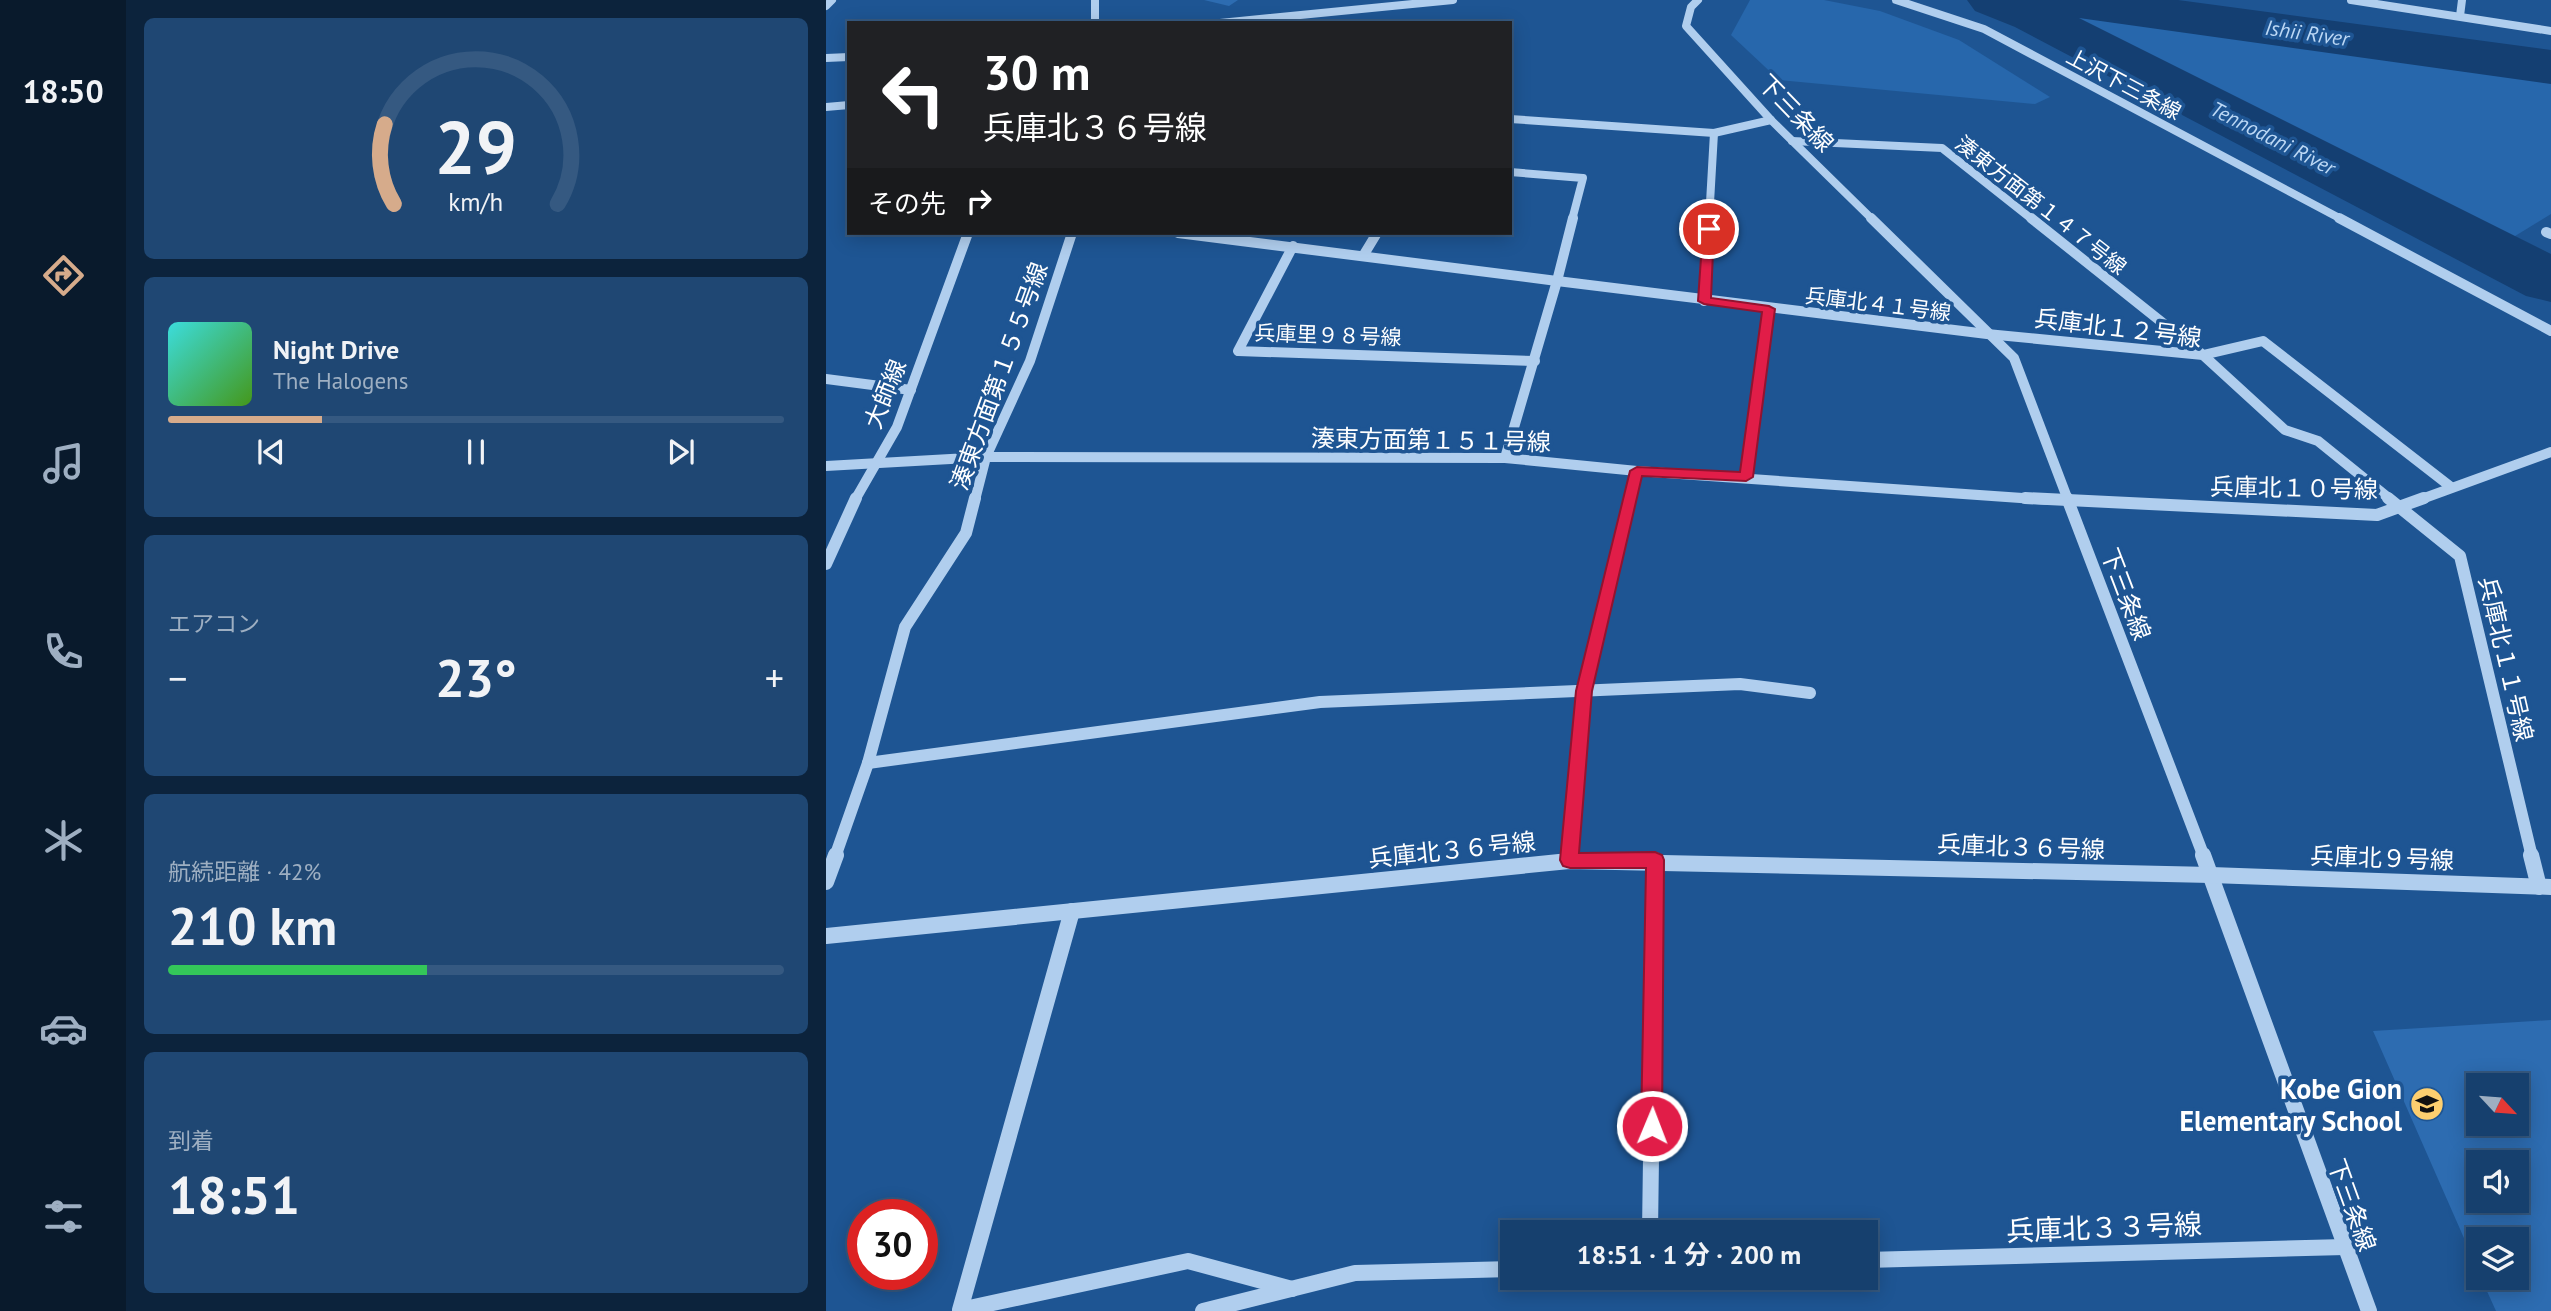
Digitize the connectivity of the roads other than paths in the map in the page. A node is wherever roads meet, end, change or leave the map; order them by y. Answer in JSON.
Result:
{"nodes":[{"id":1,"x":832,"y":0,"type":"edge"},
{"id":2,"x":1095,"y":0,"type":"edge"},
{"id":3,"x":1452,"y":0,"type":"edge"},
{"id":4,"x":1698,"y":0,"type":"edge"},
{"id":5,"x":1896,"y":0,"type":"edge"},
{"id":6,"x":2351,"y":0,"type":"edge"},
{"id":7,"x":2462,"y":0,"type":"edge"},
{"id":8,"x":2362,"y":1,"type":"edge"},
{"id":9,"x":826,"y":6,"type":"edge"},
{"id":10,"x":2460,"y":16,"type":"junction"},
{"id":11,"x":1095,"y":21,"type":"edge"},
{"id":12,"x":1240,"y":21,"type":"edge"},
{"id":13,"x":2551,"y":31,"type":"edge"},
{"id":14,"x":847,"y":57,"type":"edge"},
{"id":15,"x":826,"y":58,"type":"edge"},
{"id":16,"x":847,"y":105,"type":"edge"},
{"id":17,"x":826,"y":107,"type":"edge"},
{"id":18,"x":1512,"y":120,"type":"edge"},
{"id":19,"x":1771,"y":120,"type":"junction"},
{"id":20,"x":1714,"y":133,"type":"junction"},
{"id":21,"x":1792,"y":141,"type":"junction"},
{"id":22,"x":1512,"y":172,"type":"edge"},
{"id":23,"x":967,"y":235,"type":"edge"},
{"id":24,"x":1071,"y":235,"type":"edge"},
{"id":25,"x":1376,"y":235,"type":"edge"},
{"id":26,"x":1229,"y":236,"type":"edge"},
{"id":27,"x":1293,"y":246,"type":"junction"},
{"id":28,"x":1363,"y":256,"type":"junction"},
{"id":29,"x":1557,"y":281,"type":"junction"},
{"id":30,"x":1704,"y":301,"type":"junction"},
{"id":31,"x":1769,"y":309,"type":"junction"},
{"id":32,"x":2551,"y":331,"type":"edge"},
{"id":33,"x":1987,"y":334,"type":"junction"},
{"id":34,"x":2203,"y":355,"type":"junction"},
{"id":35,"x":1535,"y":361,"type":"junction"},
{"id":36,"x":826,"y":379,"type":"edge"},
{"id":37,"x":911,"y":390,"type":"junction"},
{"id":38,"x":2551,"y":453,"type":"edge"},
{"id":39,"x":986,"y":457,"type":"junction"},
{"id":40,"x":1505,"y":458,"type":"junction"},
{"id":41,"x":876,"y":463,"type":"junction"},
{"id":42,"x":826,"y":466,"type":"edge"},
{"id":43,"x":1637,"y":471,"type":"junction"},
{"id":44,"x":1746,"y":477,"type":"junction"},
{"id":45,"x":2451,"y":487,"type":"junction"},
{"id":46,"x":2068,"y":501,"type":"junction"},
{"id":47,"x":2402,"y":508,"type":"junction"},
{"id":48,"x":826,"y":564,"type":"edge"},
{"id":49,"x":1584,"y":691,"type":"junction"},
{"id":50,"x":1810,"y":693,"type":"dead end"},
{"id":51,"x":868,"y":762,"type":"junction"},
{"id":52,"x":1570,"y":860,"type":"junction"},
{"id":53,"x":1655,"y":860,"type":"junction"},
{"id":54,"x":2211,"y":875,"type":"junction"},
{"id":55,"x":826,"y":883,"type":"edge"},
{"id":56,"x":2545,"y":887,"type":"edge"},
{"id":57,"x":1072,"y":911,"type":"junction"},
{"id":58,"x":826,"y":936,"type":"edge"},
{"id":59,"x":1650,"y":1220,"type":"edge"},
{"id":60,"x":2345,"y":1247,"type":"junction"},
{"id":61,"x":1878,"y":1260,"type":"edge"},
{"id":62,"x":1500,"y":1269,"type":"edge"},
{"id":63,"x":1292,"y":1289,"type":"junction"},
{"id":64,"x":1203,"y":1311,"type":"edge"},
{"id":65,"x":2369,"y":1311,"type":"edge"}],
"edges":[{"from":1,"to":9,"type":"street"},
{"from":2,"to":11,"type":"street"},
{"from":3,"to":12,"type":"street"},
{"from":4,"to":19,"type":"street","name":"下三条線"},
{"from":5,"to":32,"type":"street","name":"上沢下三条線"},
{"from":6,"to":8,"type":"street"},
{"from":7,"to":10,"type":"street"},
{"from":8,"to":10,"type":"street"},
{"from":10,"to":13,"type":"street"},
{"from":14,"to":15,"type":"street"},
{"from":16,"to":17,"type":"street"},
{"from":18,"to":20,"type":"street"},
{"from":19,"to":20,"type":"street"},
{"from":19,"to":21,"type":"street","name":"下三条線"},
{"from":20,"to":30,"type":"street"},
{"from":21,"to":33,"type":"street","name":"下三条線"},
{"from":21,"to":34,"type":"street","name":"湊東方面第１４７号線"},
{"from":22,"to":29,"type":"street"},
{"from":23,"to":37,"type":"street","name":"大師線"},
{"from":24,"to":39,"type":"street","name":"湊東方面第１５５号線"},
{"from":25,"to":28,"type":"street"},
{"from":26,"to":27,"type":"street","name":"兵庫北４１号線"},
{"from":27,"to":28,"type":"street","name":"兵庫北４１号線"},
{"from":27,"to":35,"type":"street","name":"兵庫里９８号線"},
{"from":28,"to":29,"type":"street","name":"兵庫北４１号線"},
{"from":29,"to":30,"type":"street","name":"兵庫北４１号線"},
{"from":29,"to":35,"type":"street"},
{"from":30,"to":31,"type":"street","name":"兵庫北４１号線"},
{"from":31,"to":33,"type":"street","name":"兵庫北４１号線"},
{"from":31,"to":44,"type":"street"},
{"from":33,"to":34,"type":"street","name":"兵庫北１２号線"},
{"from":33,"to":46,"type":"street","name":"下三条線"},
{"from":34,"to":45,"type":"street"},
{"from":34,"to":47,"type":"street","name":"兵庫北１２号線"},
{"from":35,"to":40,"type":"street"},
{"from":36,"to":37,"type":"street"},
{"from":37,"to":41,"type":"street","name":"大師線"},
{"from":38,"to":45,"type":"street","name":"兵庫北１０号線"},
{"from":39,"to":40,"type":"street","name":"湊東方面第１５１号線"},
{"from":39,"to":41,"type":"street","name":"湊東方面第１５１号線"},
{"from":39,"to":51,"type":"street","name":"湊東方面第１５５号線"},
{"from":40,"to":43,"type":"street","name":"湊東方面第１５１号線"},
{"from":41,"to":42,"type":"street","name":"湊東方面第１５１号線"},
{"from":41,"to":48,"type":"street","name":"大師線"},
{"from":43,"to":44,"type":"street","name":"湊東方面第１５１号線"},
{"from":43,"to":49,"type":"street"},
{"from":44,"to":46,"type":"street","name":"湊東方面第１５１号線"},
{"from":45,"to":47,"type":"street","name":"兵庫北１０号線"},
{"from":46,"to":47,"type":"street","name":"兵庫北１０号線"},
{"from":46,"to":54,"type":"street","name":"下三条線"},
{"from":47,"to":56,"type":"street","name":"兵庫北１１号線"},
{"from":49,"to":50,"type":"street"},
{"from":49,"to":51,"type":"street"},
{"from":49,"to":52,"type":"street"},
{"from":51,"to":55,"type":"street","name":"湊東方面第１５５号線"},
{"from":52,"to":53,"type":"street","name":"兵庫北３６号線"},
{"from":52,"to":57,"type":"street","name":"兵庫北３６号線"},
{"from":53,"to":54,"type":"street","name":"兵庫北３６号線"},
{"from":53,"to":59,"type":"street"},
{"from":54,"to":56,"type":"street","name":"兵庫北９号線"},
{"from":54,"to":60,"type":"street","name":"下三条線"},
{"from":57,"to":58,"type":"street","name":"兵庫北３６号線"},
{"from":57,"to":63,"type":"street"},
{"from":60,"to":61,"type":"street","name":"兵庫北３３号線"},
{"from":60,"to":65,"type":"street","name":"下三条線"},
{"from":62,"to":63,"type":"street"},
{"from":63,"to":64,"type":"street"}]}
